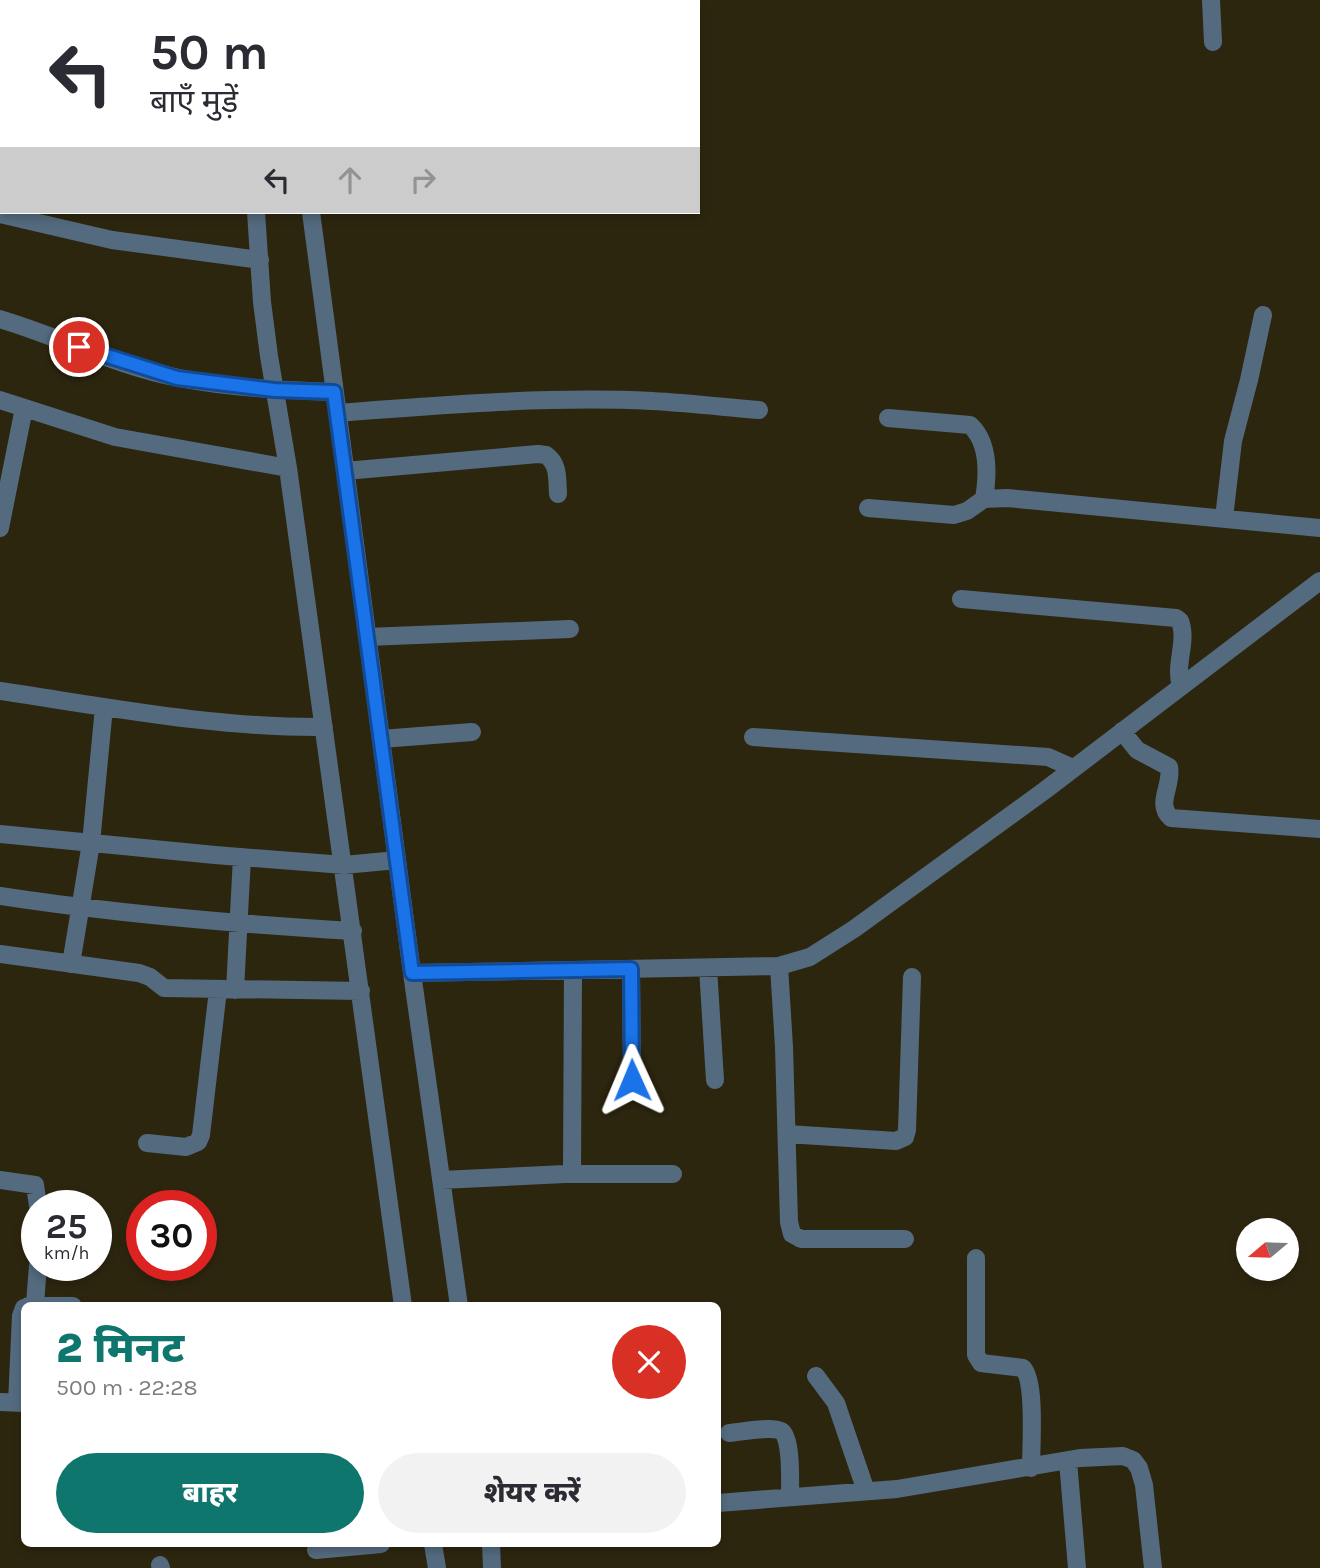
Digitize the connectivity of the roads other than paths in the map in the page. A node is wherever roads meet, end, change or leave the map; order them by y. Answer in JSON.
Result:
{"nodes":[{"id":1,"x":1211,"y":0,"type":"edge"},
{"id":2,"x":1213,"y":42,"type":"dead end"},
{"id":3,"x":0,"y":214,"type":"edge"},
{"id":4,"x":256,"y":214,"type":"edge"},
{"id":5,"x":311,"y":214,"type":"edge"},
{"id":6,"x":38,"y":218,"type":"edge"},
{"id":7,"x":260,"y":260,"type":"junction"},
{"id":8,"x":1263,"y":315,"type":"dead end"},
{"id":9,"x":0,"y":319,"type":"edge"},
{"id":10,"x":282,"y":390,"type":"junction"},
{"id":11,"x":326,"y":391,"type":"junction"},
{"id":12,"x":0,"y":400,"type":"edge"},
{"id":13,"x":24,"y":408,"type":"junction"},
{"id":14,"x":759,"y":410,"type":"dead end"},
{"id":15,"x":337,"y":413,"type":"junction"},
{"id":16,"x":888,"y":418,"type":"dead end"},
{"id":17,"x":288,"y":468,"type":"junction"},
{"id":18,"x":345,"y":471,"type":"junction"},
{"id":19,"x":558,"y":494,"type":"dead end"},
{"id":20,"x":984,"y":499,"type":"junction"},
{"id":21,"x":868,"y":508,"type":"dead end"},
{"id":22,"x":1224,"y":518,"type":"junction"},
{"id":23,"x":0,"y":528,"type":"edge"},
{"id":24,"x":1320,"y":528,"type":"edge"},
{"id":25,"x":1320,"y":581,"type":"edge"},
{"id":26,"x":961,"y":599,"type":"dead end"},
{"id":27,"x":570,"y":629,"type":"dead end"},
{"id":28,"x":367,"y":636,"type":"junction"},
{"id":29,"x":1181,"y":686,"type":"junction"},
{"id":30,"x":0,"y":691,"type":"edge"},
{"id":31,"x":104,"y":707,"type":"junction"},
{"id":32,"x":324,"y":727,"type":"junction"},
{"id":33,"x":1122,"y":731,"type":"junction"},
{"id":34,"x":472,"y":732,"type":"dead end"},
{"id":35,"x":752,"y":737,"type":"dead end"},
{"id":36,"x":381,"y":739,"type":"junction"},
{"id":37,"x":1073,"y":768,"type":"junction"},
{"id":38,"x":1320,"y":828,"type":"edge"},
{"id":39,"x":0,"y":834,"type":"edge"},
{"id":40,"x":91,"y":843,"type":"junction"},
{"id":41,"x":242,"y":857,"type":"junction"},
{"id":42,"x":390,"y":861,"type":"junction"},
{"id":43,"x":350,"y":864,"type":"junction"},
{"id":44,"x":0,"y":896,"type":"edge"},
{"id":45,"x":80,"y":908,"type":"junction"},
{"id":46,"x":239,"y":924,"type":"junction"},
{"id":47,"x":353,"y":932,"type":"junction"},
{"id":48,"x":0,"y":954,"type":"edge"},
{"id":49,"x":71,"y":964,"type":"junction"},
{"id":50,"x":779,"y":966,"type":"junction"},
{"id":51,"x":708,"y":968,"type":"junction"},
{"id":52,"x":631,"y":969,"type":"junction"},
{"id":53,"x":573,"y":970,"type":"junction"},
{"id":54,"x":412,"y":973,"type":"junction"},
{"id":55,"x":912,"y":977,"type":"dead end"},
{"id":56,"x":226,"y":990,"type":"junction"},
{"id":57,"x":361,"y":991,"type":"junction"},
{"id":58,"x":632,"y":1080,"type":"dead end"},
{"id":59,"x":715,"y":1080,"type":"dead end"},
{"id":60,"x":787,"y":1134,"type":"junction"},
{"id":61,"x":148,"y":1143,"type":"dead end"},
{"id":62,"x":572,"y":1174,"type":"junction"},
{"id":63,"x":673,"y":1174,"type":"dead end"},
{"id":64,"x":0,"y":1180,"type":"edge"},
{"id":65,"x":441,"y":1181,"type":"junction"},
{"id":66,"x":36,"y":1190,"type":"edge"},
{"id":67,"x":905,"y":1239,"type":"dead end"},
{"id":68,"x":976,"y":1258,"type":"dead end"},
{"id":69,"x":34,"y":1281,"type":"edge"},
{"id":70,"x":30,"y":1302,"type":"edge"},
{"id":71,"x":402,"y":1302,"type":"edge"},
{"id":72,"x":458,"y":1302,"type":"edge"},
{"id":73,"x":21,"y":1316,"type":"edge"},
{"id":74,"x":816,"y":1376,"type":"dead end"},
{"id":75,"x":14,"y":1403,"type":"edge"},
{"id":76,"x":729,"y":1433,"type":"dead end"},
{"id":77,"x":1068,"y":1461,"type":"junction"},
{"id":78,"x":1031,"y":1468,"type":"junction"},
{"id":79,"x":866,"y":1492,"type":"junction"},
{"id":80,"x":790,"y":1497,"type":"junction"},
{"id":81,"x":721,"y":1503,"type":"edge"},
{"id":82,"x":348,"y":1547,"type":"edge"},
{"id":83,"x":434,"y":1547,"type":"edge"},
{"id":84,"x":491,"y":1547,"type":"edge"},
{"id":85,"x":316,"y":1550,"type":"dead end"},
{"id":86,"x":437,"y":1568,"type":"edge"},
{"id":87,"x":492,"y":1568,"type":"edge"},
{"id":88,"x":1077,"y":1568,"type":"edge"},
{"id":89,"x":1153,"y":1568,"type":"edge"}],
"edges":[{"from":1,"to":2,"type":"street"},
{"from":3,"to":6,"type":"street"},
{"from":4,"to":7,"type":"street"},
{"from":5,"to":11,"type":"street"},
{"from":6,"to":7,"type":"street"},
{"from":7,"to":10,"type":"street"},
{"from":8,"to":22,"type":"street"},
{"from":9,"to":10,"type":"street"},
{"from":10,"to":11,"type":"street"},
{"from":10,"to":17,"type":"street"},
{"from":11,"to":15,"type":"street"},
{"from":12,"to":13,"type":"street"},
{"from":13,"to":17,"type":"street"},
{"from":13,"to":23,"type":"street"},
{"from":14,"to":15,"type":"street"},
{"from":15,"to":18,"type":"street"},
{"from":16,"to":20,"type":"street"},
{"from":17,"to":32,"type":"street"},
{"from":18,"to":19,"type":"street"},
{"from":18,"to":28,"type":"street"},
{"from":20,"to":21,"type":"street"},
{"from":20,"to":22,"type":"street"},
{"from":22,"to":24,"type":"street"},
{"from":25,"to":29,"type":"street"},
{"from":26,"to":29,"type":"street"},
{"from":27,"to":28,"type":"street"},
{"from":28,"to":36,"type":"street"},
{"from":29,"to":33,"type":"street"},
{"from":30,"to":31,"type":"street"},
{"from":31,"to":32,"type":"street"},
{"from":31,"to":40,"type":"street"},
{"from":32,"to":43,"type":"street"},
{"from":33,"to":37,"type":"street"},
{"from":33,"to":38,"type":"street"},
{"from":34,"to":36,"type":"street"},
{"from":35,"to":37,"type":"street"},
{"from":36,"to":42,"type":"street"},
{"from":37,"to":50,"type":"street"},
{"from":39,"to":40,"type":"street"},
{"from":40,"to":41,"type":"street"},
{"from":40,"to":45,"type":"street"},
{"from":41,"to":43,"type":"street"},
{"from":41,"to":46,"type":"street"},
{"from":42,"to":43,"type":"street"},
{"from":42,"to":54,"type":"street"},
{"from":43,"to":47,"type":"street"},
{"from":44,"to":45,"type":"street"},
{"from":45,"to":46,"type":"street"},
{"from":45,"to":49,"type":"street"},
{"from":46,"to":47,"type":"street"},
{"from":46,"to":56,"type":"street"},
{"from":47,"to":57,"type":"street"},
{"from":48,"to":49,"type":"street"},
{"from":49,"to":56,"type":"street"},
{"from":50,"to":51,"type":"street"},
{"from":50,"to":60,"type":"street"},
{"from":51,"to":52,"type":"street"},
{"from":51,"to":59,"type":"street"},
{"from":52,"to":53,"type":"street"},
{"from":52,"to":58,"type":"street"},
{"from":53,"to":54,"type":"street"},
{"from":53,"to":62,"type":"street"},
{"from":54,"to":65,"type":"street"},
{"from":55,"to":60,"type":"street"},
{"from":56,"to":57,"type":"street"},
{"from":56,"to":61,"type":"street"},
{"from":57,"to":71,"type":"street"},
{"from":60,"to":67,"type":"street"},
{"from":62,"to":63,"type":"street"},
{"from":62,"to":65,"type":"street"},
{"from":64,"to":66,"type":"street"},
{"from":65,"to":72,"type":"street"},
{"from":68,"to":78,"type":"street"},
{"from":69,"to":70,"type":"street"},
{"from":73,"to":75,"type":"street"},
{"from":74,"to":79,"type":"street"},
{"from":76,"to":80,"type":"street"},
{"from":77,"to":78,"type":"street"},
{"from":77,"to":88,"type":"street"},
{"from":77,"to":89,"type":"street"},
{"from":78,"to":79,"type":"street"},
{"from":79,"to":80,"type":"street"},
{"from":80,"to":81,"type":"street"},
{"from":82,"to":85,"type":"street"},
{"from":83,"to":86,"type":"street"},
{"from":84,"to":87,"type":"street"}]}
